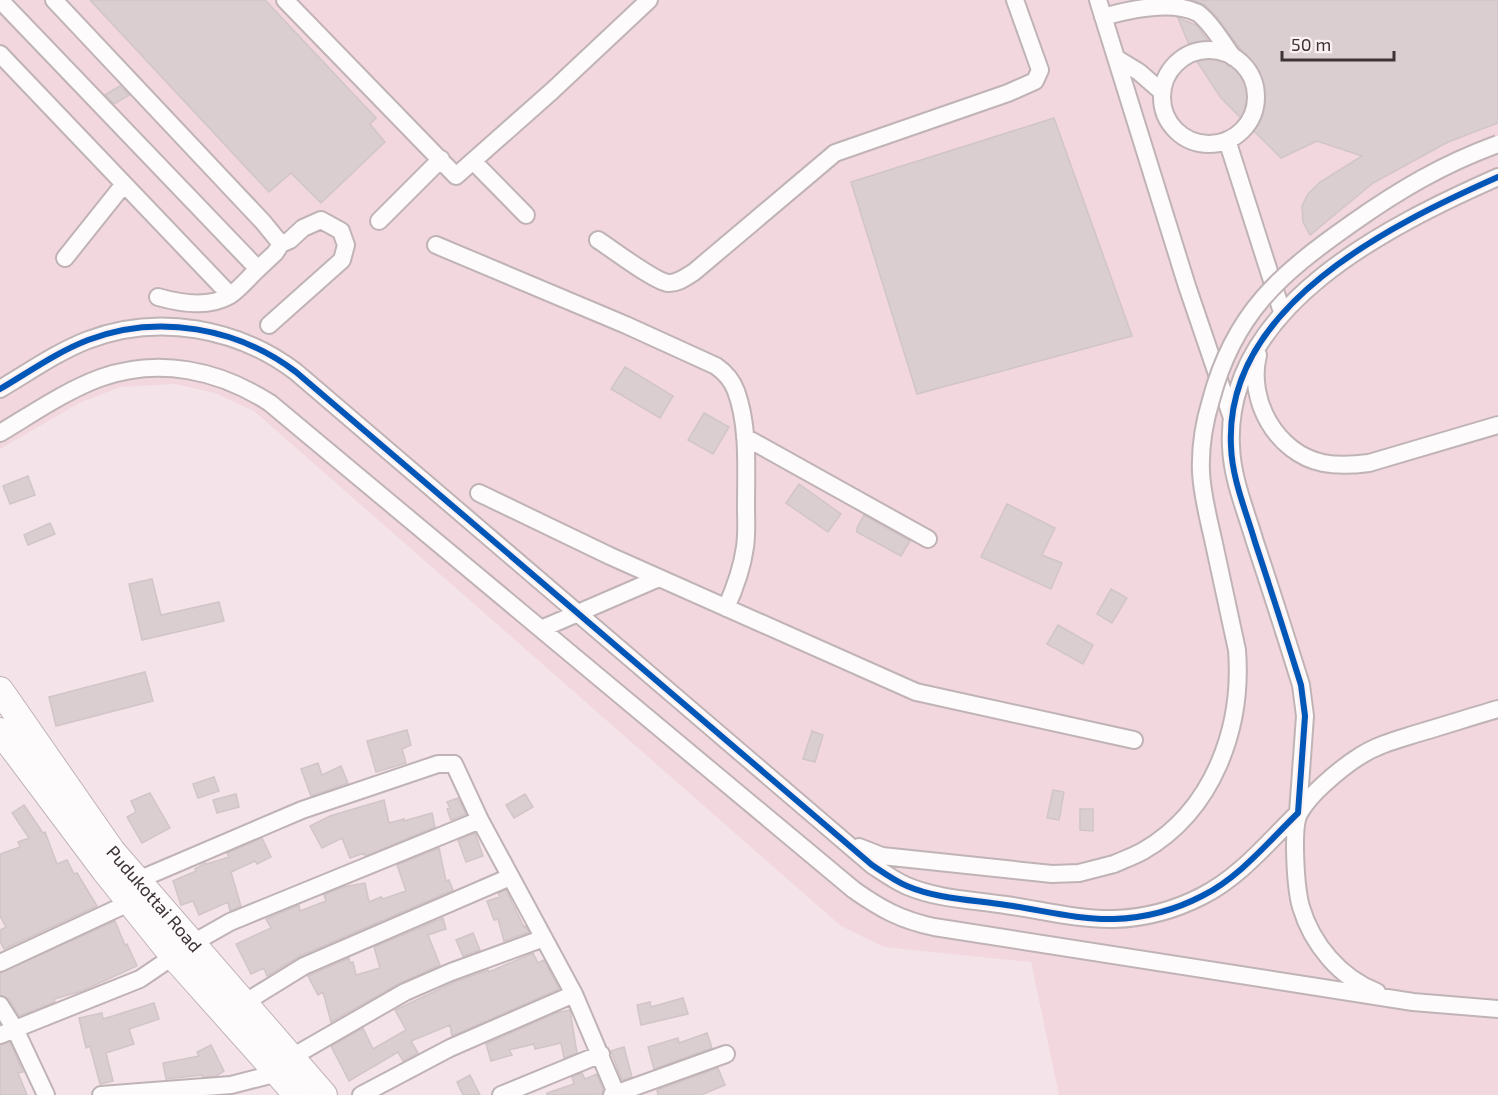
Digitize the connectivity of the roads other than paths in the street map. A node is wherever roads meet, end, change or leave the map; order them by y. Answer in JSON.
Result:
{"nodes":[{"id":1,"x":0,"y":0,"type":"edge"},
{"id":2,"x":54,"y":0,"type":"edge"},
{"id":3,"x":285,"y":0,"type":"edge"},
{"id":4,"x":649,"y":0,"type":"edge"},
{"id":5,"x":1015,"y":0,"type":"edge"},
{"id":6,"x":1098,"y":0,"type":"edge"},
{"id":7,"x":1103,"y":17,"type":"junction"},
{"id":8,"x":0,"y":54,"type":"edge"},
{"id":9,"x":1233,"y":57,"type":"junction"},
{"id":10,"x":1116,"y":58,"type":"junction"},
{"id":11,"x":1162,"y":92,"type":"junction"},
{"id":12,"x":1227,"y":140,"type":"junction"},
{"id":13,"x":1498,"y":144,"type":"edge"},
{"id":14,"x":441,"y":159,"type":"junction"},
{"id":15,"x":473,"y":161,"type":"junction"},
{"id":16,"x":1498,"y":177,"type":"edge"},
{"id":17,"x":124,"y":184,"type":"junction"},
{"id":18,"x":526,"y":215,"type":"dead end"},
{"id":19,"x":380,"y":221,"type":"dead end"},
{"id":20,"x":598,"y":240,"type":"dead end"},
{"id":21,"x":281,"y":244,"type":"junction"},
{"id":22,"x":436,"y":245,"type":"dead end"},
{"id":23,"x":65,"y":258,"type":"dead end"},
{"id":24,"x":258,"y":269,"type":"junction"},
{"id":25,"x":230,"y":295,"type":"junction"},
{"id":26,"x":158,"y":297,"type":"dead end"},
{"id":27,"x":1278,"y":316,"type":"junction"},
{"id":28,"x":269,"y":325,"type":"dead end"},
{"id":29,"x":0,"y":388,"type":"edge"},
{"id":30,"x":1231,"y":416,"type":"junction"},
{"id":31,"x":1498,"y":425,"type":"edge"},
{"id":32,"x":0,"y":433,"type":"edge"},
{"id":33,"x":745,"y":437,"type":"junction"},
{"id":34,"x":479,"y":493,"type":"dead end"},
{"id":35,"x":928,"y":539,"type":"dead end"},
{"id":36,"x":659,"y":578,"type":"junction"},
{"id":37,"x":726,"y":608,"type":"junction"},
{"id":38,"x":578,"y":613,"type":"junction"},
{"id":39,"x":541,"y":629,"type":"junction"},
{"id":40,"x":0,"y":690,"type":"edge"},
{"id":41,"x":1498,"y":709,"type":"edge"},
{"id":42,"x":1,"y":734,"type":"edge"},
{"id":43,"x":1134,"y":740,"type":"dead end"},
{"id":44,"x":1298,"y":813,"type":"junction"},
{"id":45,"x":480,"y":820,"type":"junction"},
{"id":46,"x":832,"y":831,"type":"junction"},
{"id":47,"x":510,"y":877,"type":"junction"},
{"id":48,"x":135,"y":891,"type":"junction"},
{"id":49,"x":544,"y":938,"type":"junction"},
{"id":50,"x":183,"y":950,"type":"junction"},
{"id":51,"x":0,"y":963,"type":"edge"},
{"id":52,"x":574,"y":994,"type":"junction"},
{"id":53,"x":1413,"y":1002,"type":"junction"},
{"id":54,"x":244,"y":1003,"type":"junction"},
{"id":55,"x":0,"y":1005,"type":"edge"},
{"id":56,"x":1498,"y":1009,"type":"edge"},
{"id":57,"x":8,"y":1032,"type":"edge"},
{"id":58,"x":601,"y":1054,"type":"junction"},
{"id":59,"x":726,"y":1054,"type":"dead end"},
{"id":60,"x":285,"y":1065,"type":"junction"},
{"id":61,"x":614,"y":1094,"type":"edge"},
{"id":62,"x":46,"y":1095,"type":"edge"},
{"id":63,"x":101,"y":1095,"type":"edge"},
{"id":64,"x":297,"y":1095,"type":"edge"},
{"id":65,"x":324,"y":1095,"type":"edge"},
{"id":66,"x":361,"y":1095,"type":"edge"},
{"id":67,"x":501,"y":1095,"type":"edge"}],
"edges":[{"from":1,"to":24,"type":"street"},
{"from":2,"to":21,"type":"street"},
{"from":3,"to":14,"type":"street"},
{"from":4,"to":15,"type":"street"},
{"from":5,"to":20,"type":"street"},
{"from":6,"to":7,"type":"street"},
{"from":7,"to":9,"type":"street"},
{"from":7,"to":10,"type":"street"},
{"from":8,"to":17,"type":"street"},
{"from":9,"to":11,"type":"street"},
{"from":9,"to":12,"type":"street"},
{"from":10,"to":11,"type":"street"},
{"from":10,"to":30,"type":"street"},
{"from":11,"to":12,"type":"street"},
{"from":12,"to":27,"type":"street"},
{"from":13,"to":46,"type":"street","bridge":true},
{"from":14,"to":15,"type":"street"},
{"from":14,"to":19,"type":"street"},
{"from":15,"to":18,"type":"street"},
{"from":16,"to":27,"type":"street"},
{"from":17,"to":23,"type":"street"},
{"from":17,"to":25,"type":"street"},
{"from":21,"to":24,"type":"street"},
{"from":21,"to":28,"type":"street"},
{"from":22,"to":33,"type":"street"},
{"from":24,"to":25,"type":"street"},
{"from":25,"to":26,"type":"street"},
{"from":27,"to":30,"type":"street"},
{"from":27,"to":31,"type":"street"},
{"from":29,"to":38,"type":"street"},
{"from":30,"to":44,"type":"street"},
{"from":32,"to":39,"type":"street"},
{"from":33,"to":35,"type":"street"},
{"from":33,"to":37,"type":"street"},
{"from":34,"to":36,"type":"street"},
{"from":36,"to":37,"type":"street"},
{"from":36,"to":38,"type":"street"},
{"from":37,"to":43,"type":"street"},
{"from":38,"to":39,"type":"street"},
{"from":38,"to":46,"type":"street"},
{"from":39,"to":53,"type":"street"},
{"from":40,"to":48,"type":"highway","name":"Pudukottai Road"},
{"from":41,"to":44,"type":"street"},
{"from":42,"to":48,"type":"highway","name":"Pudukottai Road"},
{"from":44,"to":46,"type":"street"},
{"from":44,"to":53,"type":"street"},
{"from":45,"to":47,"type":"street"},
{"from":45,"to":48,"type":"street"},
{"from":45,"to":50,"type":"street"},
{"from":47,"to":49,"type":"street"},
{"from":47,"to":54,"type":"street"},
{"from":48,"to":50,"type":"highway","name":"Pudukottai Road"},
{"from":48,"to":51,"type":"street"},
{"from":49,"to":52,"type":"street"},
{"from":49,"to":60,"type":"street"},
{"from":50,"to":54,"type":"highway","name":"Pudukottai Road"},
{"from":50,"to":57,"type":"street"},
{"from":50,"to":60,"type":"highway","name":"Pudukottai Road"},
{"from":52,"to":58,"type":"street"},
{"from":52,"to":66,"type":"street"},
{"from":53,"to":56,"type":"street"},
{"from":54,"to":60,"type":"highway","name":"Pudukottai Road"},
{"from":55,"to":57,"type":"street"},
{"from":57,"to":62,"type":"street"},
{"from":58,"to":61,"type":"street"},
{"from":58,"to":67,"type":"street"},
{"from":59,"to":61,"type":"street"},
{"from":60,"to":63,"type":"street"},
{"from":60,"to":64,"type":"highway","name":"Pudukottai Road"},
{"from":60,"to":65,"type":"highway","name":"Pudukottai Road"}]}
